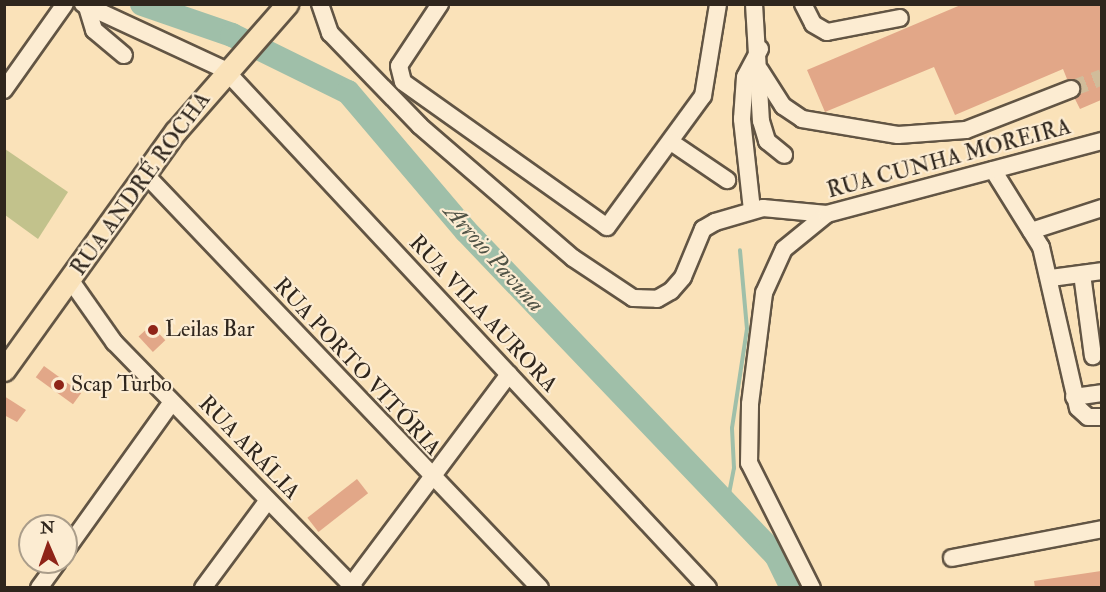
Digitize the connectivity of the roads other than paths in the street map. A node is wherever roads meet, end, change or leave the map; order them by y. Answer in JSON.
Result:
{"nodes":[{"id":1,"x":65,"y":4,"type":"edge"},
{"id":2,"x":320,"y":4,"type":"edge"},
{"id":3,"x":441,"y":4,"type":"edge"},
{"id":4,"x":718,"y":4,"type":"edge"},
{"id":5,"x":754,"y":4,"type":"edge"},
{"id":6,"x":803,"y":4,"type":"edge"},
{"id":7,"x":85,"y":6,"type":"edge"},
{"id":8,"x":283,"y":6,"type":"edge"},
{"id":9,"x":900,"y":18,"type":"dead end"},
{"id":10,"x":760,"y":49,"type":"junction"},
{"id":11,"x":124,"y":55,"type":"dead end"},
{"id":12,"x":228,"y":68,"type":"junction"},
{"id":13,"x":760,"y":70,"type":"junction"},
{"id":14,"x":1071,"y":89,"type":"tunnel mouth"},
{"id":15,"x":4,"y":90,"type":"edge"},
{"id":16,"x":1101,"y":141,"type":"edge"},
{"id":17,"x":671,"y":142,"type":"junction"},
{"id":18,"x":784,"y":155,"type":"dead end"},
{"id":19,"x":993,"y":170,"type":"junction"},
{"id":20,"x":145,"y":174,"type":"junction"},
{"id":21,"x":727,"y":180,"type":"dead end"},
{"id":22,"x":1101,"y":208,"type":"edge"},
{"id":23,"x":752,"y":210,"type":"junction"},
{"id":24,"x":827,"y":214,"type":"junction"},
{"id":25,"x":1031,"y":231,"type":"junction"},
{"id":26,"x":1101,"y":271,"type":"edge"},
{"id":27,"x":1082,"y":274,"type":"junction"},
{"id":28,"x":1051,"y":278,"type":"junction"},
{"id":29,"x":71,"y":281,"type":"junction"},
{"id":30,"x":1097,"y":355,"type":"edge"},
{"id":31,"x":1067,"y":360,"type":"junction"},
{"id":32,"x":4,"y":370,"type":"edge"},
{"id":33,"x":509,"y":374,"type":"junction"},
{"id":34,"x":1101,"y":393,"type":"edge"},
{"id":35,"x":1074,"y":396,"type":"junction"},
{"id":36,"x":172,"y":402,"type":"junction"},
{"id":37,"x":1101,"y":417,"type":"edge"},
{"id":38,"x":430,"y":477,"type":"junction"},
{"id":39,"x":268,"y":500,"type":"junction"},
{"id":40,"x":1101,"y":529,"type":"edge"},
{"id":41,"x":78,"y":533,"type":"edge"},
{"id":42,"x":952,"y":558,"type":"dead end"},
{"id":43,"x":49,"y":574,"type":"edge"},
{"id":44,"x":351,"y":586,"type":"edge"},
{"id":45,"x":39,"y":588,"type":"edge"},
{"id":46,"x":203,"y":588,"type":"edge"},
{"id":47,"x":540,"y":588,"type":"edge"},
{"id":48,"x":708,"y":588,"type":"edge"},
{"id":49,"x":812,"y":588,"type":"edge"}],
"edges":[{"from":1,"to":15,"type":"street"},
{"from":2,"to":23,"type":"street"},
{"from":3,"to":17,"type":"street"},
{"from":4,"to":17,"type":"street"},
{"from":5,"to":10,"type":"street"},
{"from":6,"to":9,"type":"street"},
{"from":7,"to":11,"type":"street"},
{"from":7,"to":12,"type":"street"},
{"from":8,"to":12,"type":"main road","name":"RUA ANDRÉ ROCHA"},
{"from":10,"to":13,"type":"street"},
{"from":10,"to":23,"type":"street"},
{"from":12,"to":20,"type":"main road","name":"RUA ANDRÉ ROCHA"},
{"from":12,"to":33,"type":"street","name":"RUA VILA AURORA"},
{"from":13,"to":14,"type":"street"},
{"from":13,"to":18,"type":"street"},
{"from":16,"to":19,"type":"street","name":"RUA CUNHA MOREIRA"},
{"from":17,"to":21,"type":"street"},
{"from":19,"to":24,"type":"street","name":"RUA CUNHA MOREIRA"},
{"from":19,"to":25,"type":"street"},
{"from":20,"to":29,"type":"main road","name":"RUA ANDRÉ ROCHA"},
{"from":20,"to":38,"type":"street","name":"RUA PORTO VITÓRIA"},
{"from":22,"to":25,"type":"street"},
{"from":23,"to":24,"type":"street"},
{"from":24,"to":49,"type":"street","name":"RUA CUNHA MOREIRA"},
{"from":25,"to":28,"type":"street"},
{"from":26,"to":27,"type":"street"},
{"from":27,"to":28,"type":"street"},
{"from":27,"to":30,"type":"street"},
{"from":28,"to":31,"type":"street"},
{"from":29,"to":32,"type":"main road","name":"RUA ANDRÉ ROCHA"},
{"from":29,"to":36,"type":"street","name":"RUA ARÁLIA"},
{"from":30,"to":31,"type":"street"},
{"from":31,"to":35,"type":"street"},
{"from":33,"to":38,"type":"street"},
{"from":33,"to":48,"type":"street","name":"RUA VILA AURORA"},
{"from":34,"to":35,"type":"street"},
{"from":35,"to":37,"type":"street"},
{"from":36,"to":39,"type":"street","name":"RUA ARÁLIA"},
{"from":36,"to":41,"type":"street"},
{"from":38,"to":44,"type":"street"},
{"from":38,"to":47,"type":"street","name":"RUA PORTO VITÓRIA"},
{"from":39,"to":44,"type":"street","name":"RUA ARÁLIA"},
{"from":39,"to":46,"type":"street"},
{"from":40,"to":42,"type":"street"},
{"from":43,"to":45,"type":"street"}]}
